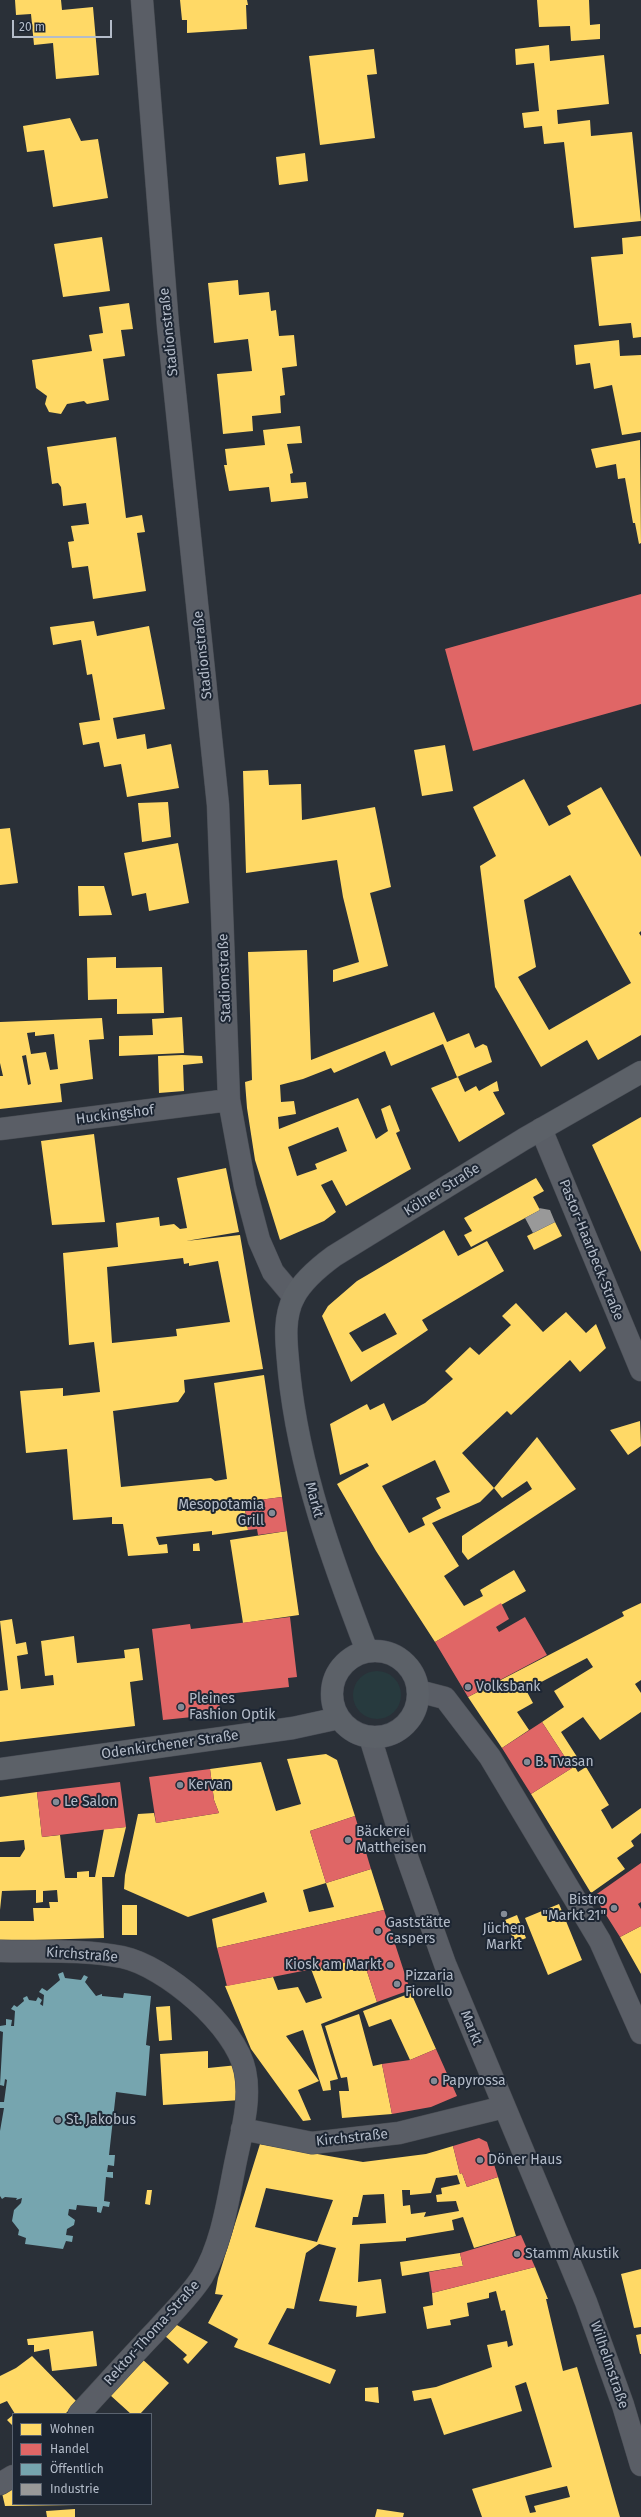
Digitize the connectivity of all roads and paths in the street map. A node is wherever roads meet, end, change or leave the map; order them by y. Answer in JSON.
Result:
{"nodes":[{"id":1,"x":142,"y":0,"type":"edge"},
{"id":2,"x":641,"y":1072,"type":"edge"},
{"id":3,"x":229,"y":1100,"type":"junction"},
{"id":4,"x":0,"y":1129,"type":"edge"},
{"id":5,"x":541,"y":1129,"type":"junction"},
{"id":6,"x":294,"y":1297,"type":"junction"},
{"id":7,"x":286,"y":1343,"type":"joint"},
{"id":8,"x":641,"y":1370,"type":"edge"},
{"id":9,"x":367,"y":1651,"type":"junction"},
{"id":10,"x":418,"y":1691,"type":"junction"},
{"id":11,"x":339,"y":1718,"type":"junction"},
{"id":12,"x":370,"y":1737,"type":"junction"},
{"id":13,"x":0,"y":1769,"type":"edge"},
{"id":14,"x":0,"y":1951,"type":"edge"},
{"id":15,"x":641,"y":2033,"type":"edge"},
{"id":16,"x":504,"y":2107,"type":"junction"},
{"id":17,"x":242,"y":2129,"type":"junction"},
{"id":18,"x":571,"y":2267,"type":"joint"},
{"id":19,"x":80,"y":2413,"type":"edge"},
{"id":20,"x":641,"y":2465,"type":"edge"},
{"id":21,"x":12,"y":2477,"type":"edge"},
{"id":22,"x":0,"y":2484,"type":"edge"}],
"edges":[{"from":1,"to":3,"type":"street","name":"Stadionstraße"},
{"from":2,"to":5,"type":"main road","name":"Kölner Straße"},
{"from":3,"to":4,"type":"street","name":"Huckingshof"},
{"from":3,"to":6,"type":"street","name":"Stadionstraße"},
{"from":5,"to":6,"type":"main road","name":"Kölner Straße"},
{"from":5,"to":8,"type":"street","name":"Pastor-Haarbeck-Straße"},
{"from":6,"to":7,"type":"main road","name":"Kölner Straße"},
{"from":7,"to":9,"type":"main road","name":"Markt"},
{"from":9,"to":10,"type":"main road"},
{"from":9,"to":11,"type":"main road"},
{"from":10,"to":12,"type":"main road"},
{"from":10,"to":15,"type":"street"},
{"from":11,"to":12,"type":"main road"},
{"from":11,"to":13,"type":"main road","name":"Odenkirchener Straße"},
{"from":12,"to":16,"type":"street","name":"Markt"},
{"from":14,"to":17,"type":"street","name":"Kirchstraße"},
{"from":16,"to":17,"type":"street","name":"Kirchstraße"},
{"from":16,"to":18,"type":"street","name":"Markt"},
{"from":17,"to":19,"type":"street","name":"Rektor-Thoma-Straße"},
{"from":18,"to":20,"type":"street","name":"Wilhelmstraße"},
{"from":21,"to":22,"type":"street"}]}
